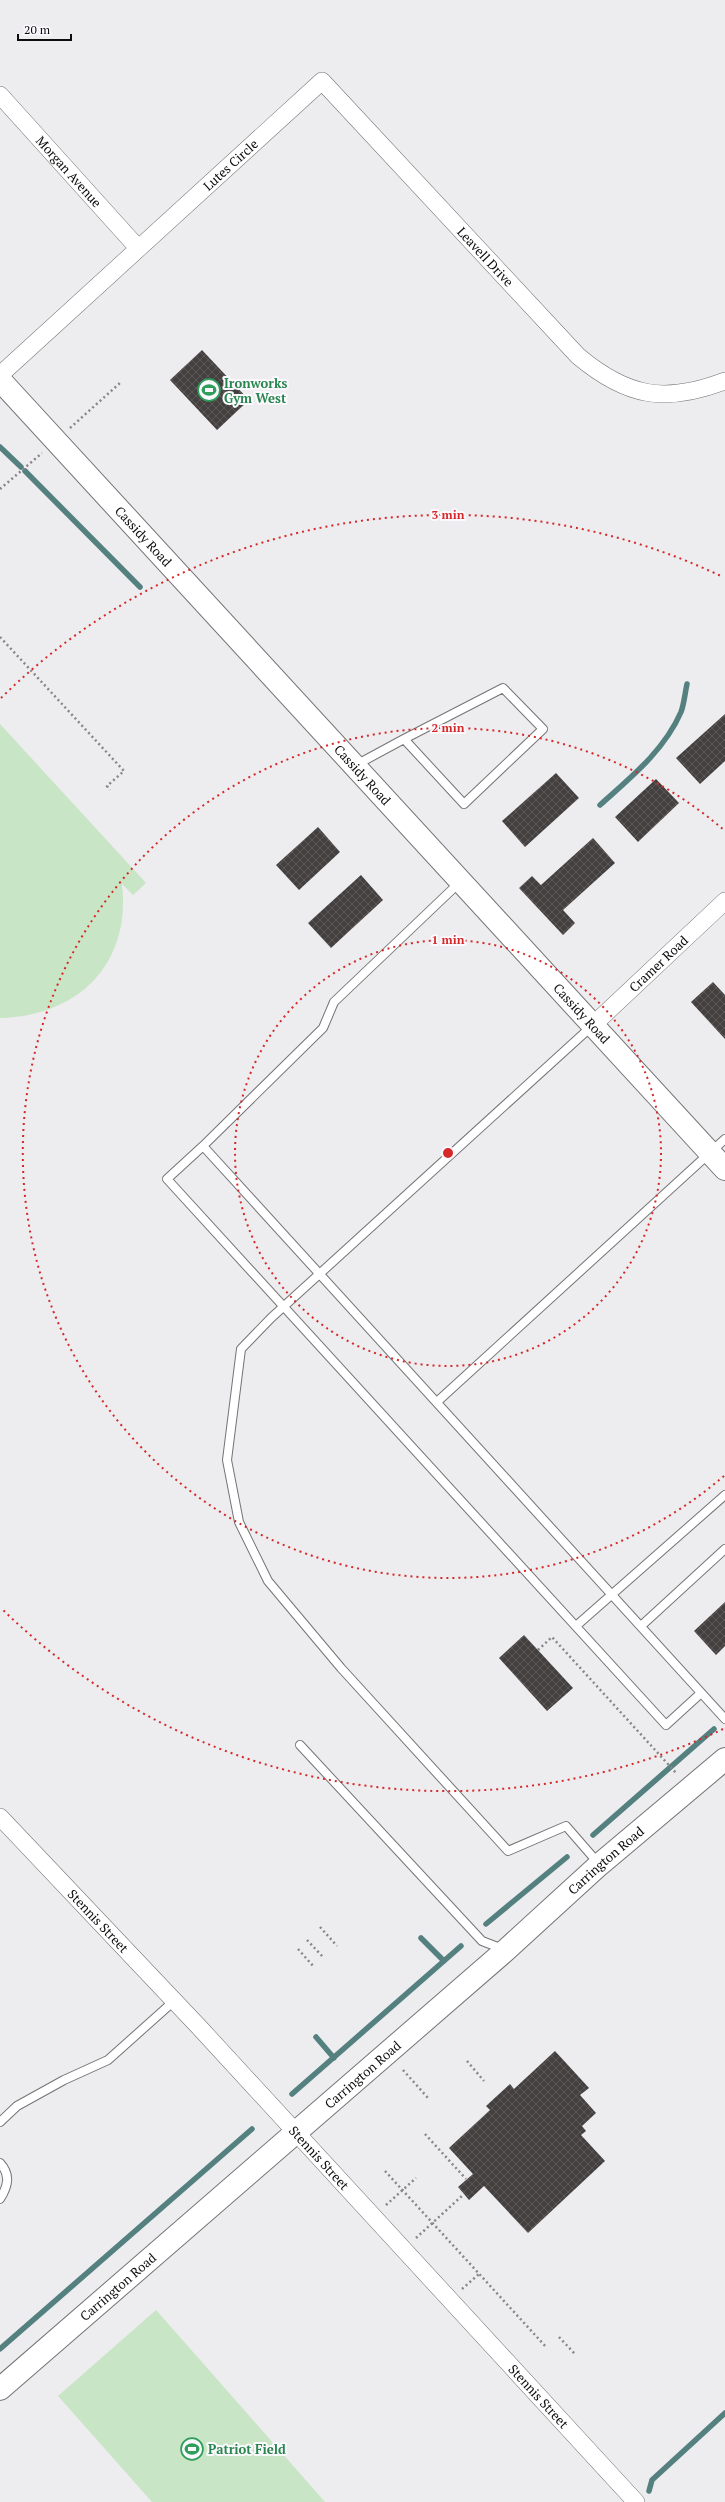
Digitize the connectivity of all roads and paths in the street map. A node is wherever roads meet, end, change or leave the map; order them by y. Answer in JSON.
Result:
{"nodes":[{"id":1,"x":322,"y":81,"type":"joint"},
{"id":2,"x":0,"y":95,"type":"edge"},
{"id":3,"x":138,"y":248,"type":"junction"},
{"id":4,"x":0,"y":375,"type":"edge"},
{"id":5,"x":0,"y":380,"type":"edge"},
{"id":6,"x":725,"y":381,"type":"edge"},
{"id":7,"x":0,"y":637,"type":"edge"},
{"id":8,"x":404,"y":739,"type":"junction"},
{"id":9,"x":355,"y":766,"type":"junction"},
{"id":10,"x":110,"y":790,"type":"dead end"},
{"id":11,"x":461,"y":882,"type":"junction"},
{"id":12,"x":725,"y":901,"type":"edge"},
{"id":13,"x":592,"y":1026,"type":"junction"},
{"id":14,"x":203,"y":1146,"type":"junction"},
{"id":15,"x":718,"y":1146,"type":"edge"},
{"id":16,"x":725,"y":1169,"type":"edge"},
{"id":17,"x":321,"y":1273,"type":"junction"},
{"id":18,"x":284,"y":1307,"type":"junction"},
{"id":19,"x":438,"y":1402,"type":"junction"},
{"id":20,"x":725,"y":1495,"type":"edge"},
{"id":21,"x":725,"y":1549,"type":"edge"},
{"id":22,"x":611,"y":1593,"type":"junction"},
{"id":23,"x":576,"y":1626,"type":"junction"},
{"id":24,"x":641,"y":1626,"type":"junction"},
{"id":25,"x":538,"y":1650,"type":"dead end"},
{"id":26,"x":701,"y":1693,"type":"junction"},
{"id":27,"x":725,"y":1719,"type":"edge"},
{"id":28,"x":300,"y":1745,"type":"dead end"},
{"id":29,"x":725,"y":1759,"type":"edge"},
{"id":30,"x":677,"y":1774,"type":"dead end"},
{"id":31,"x":0,"y":1817,"type":"edge"},
{"id":32,"x":599,"y":1865,"type":"junction"},
{"id":33,"x":320,"y":1927,"type":"dead end"},
{"id":34,"x":307,"y":1940,"type":"dead end"},
{"id":35,"x":337,"y":1946,"type":"dead end"},
{"id":36,"x":298,"y":1949,"type":"dead end"},
{"id":37,"x":506,"y":1950,"type":"junction"},
{"id":38,"x":324,"y":1958,"type":"dead end"},
{"id":39,"x":314,"y":1967,"type":"dead end"},
{"id":40,"x":174,"y":2001,"type":"junction"},
{"id":41,"x":467,"y":2062,"type":"dead end"},
{"id":42,"x":403,"y":2070,"type":"dead end"},
{"id":43,"x":484,"y":2080,"type":"dead end"},
{"id":44,"x":428,"y":2098,"type":"dead end"},
{"id":45,"x":0,"y":2122,"type":"edge"},
{"id":46,"x":296,"y":2132,"type":"junction"},
{"id":47,"x":425,"y":2134,"type":"dead end"},
{"id":48,"x":0,"y":2163,"type":"edge"},
{"id":49,"x":385,"y":2171,"type":"dead end"},
{"id":50,"x":416,"y":2178,"type":"dead end"},
{"id":51,"x":466,"y":2179,"type":"dead end"},
{"id":52,"x":402,"y":2190,"type":"junction"},
{"id":53,"x":464,"y":2194,"type":"dead end"},
{"id":54,"x":0,"y":2199,"type":"edge"},
{"id":55,"x":373,"y":2216,"type":"junction"},
{"id":56,"x":432,"y":2223,"type":"junction"},
{"id":57,"x":404,"y":2250,"type":"junction"},
{"id":58,"x":479,"y":2274,"type":"junction"},
{"id":59,"x":450,"y":2300,"type":"junction"},
{"id":60,"x":559,"y":2337,"type":"dead end"},
{"id":61,"x":547,"y":2348,"type":"dead end"},
{"id":62,"x":575,"y":2354,"type":"dead end"},
{"id":63,"x":0,"y":2389,"type":"edge"},
{"id":64,"x":636,"y":2502,"type":"edge"}],
"edges":[{"from":1,"to":3,"type":"street","name":"Lutes Circle"},
{"from":1,"to":6,"type":"street","name":"Leavell Drive"},
{"from":2,"to":3,"type":"street","name":"Morgan Avenue"},
{"from":3,"to":4,"type":"street","name":"Lutes Circle"},
{"from":5,"to":9,"type":"street","name":"Cassidy Road"},
{"from":7,"to":10,"type":"path"},
{"from":8,"to":8,"type":"lane"},
{"from":8,"to":9,"type":"lane"},
{"from":9,"to":11,"type":"street","name":"Cassidy Road"},
{"from":11,"to":13,"type":"street","name":"Cassidy Road"},
{"from":11,"to":14,"type":"lane"},
{"from":12,"to":13,"type":"street","name":"Cramer Road"},
{"from":13,"to":15,"type":"street","name":"Cassidy Road"},
{"from":13,"to":17,"type":"lane"},
{"from":14,"to":17,"type":"lane"},
{"from":14,"to":18,"type":"lane"},
{"from":15,"to":16,"type":"street","name":"Cassidy Road"},
{"from":15,"to":19,"type":"lane"},
{"from":17,"to":18,"type":"lane"},
{"from":17,"to":19,"type":"lane"},
{"from":18,"to":23,"type":"lane"},
{"from":18,"to":32,"type":"lane"},
{"from":19,"to":22,"type":"lane"},
{"from":20,"to":22,"type":"lane"},
{"from":21,"to":24,"type":"lane"},
{"from":22,"to":23,"type":"lane"},
{"from":22,"to":24,"type":"lane"},
{"from":23,"to":26,"type":"lane"},
{"from":24,"to":26,"type":"lane"},
{"from":25,"to":30,"type":"path"},
{"from":26,"to":27,"type":"lane"},
{"from":28,"to":37,"type":"lane"},
{"from":29,"to":32,"type":"street","name":"Carrington Road"},
{"from":31,"to":40,"type":"street","name":"Stennis Street"},
{"from":32,"to":37,"type":"street","name":"Carrington Road"},
{"from":33,"to":35,"type":"path"},
{"from":34,"to":38,"type":"path"},
{"from":36,"to":39,"type":"path"},
{"from":37,"to":46,"type":"street","name":"Carrington Road"},
{"from":40,"to":45,"type":"lane"},
{"from":40,"to":46,"type":"street","name":"Stennis Street"},
{"from":41,"to":43,"type":"path"},
{"from":42,"to":44,"type":"path"},
{"from":46,"to":55,"type":"street","name":"Stennis Street"},
{"from":46,"to":63,"type":"street","name":"Carrington Road"},
{"from":47,"to":51,"type":"path"},
{"from":48,"to":54,"type":"lane"},
{"from":49,"to":52,"type":"path"},
{"from":50,"to":52,"type":"path"},
{"from":52,"to":55,"type":"path"},
{"from":52,"to":56,"type":"path"},
{"from":53,"to":56,"type":"path"},
{"from":55,"to":57,"type":"street","name":"Stennis Street"},
{"from":56,"to":57,"type":"path"},
{"from":56,"to":58,"type":"path"},
{"from":57,"to":59,"type":"street","name":"Stennis Street"},
{"from":58,"to":59,"type":"path"},
{"from":58,"to":61,"type":"path"},
{"from":59,"to":64,"type":"street","name":"Stennis Street"},
{"from":60,"to":62,"type":"path"}]}
